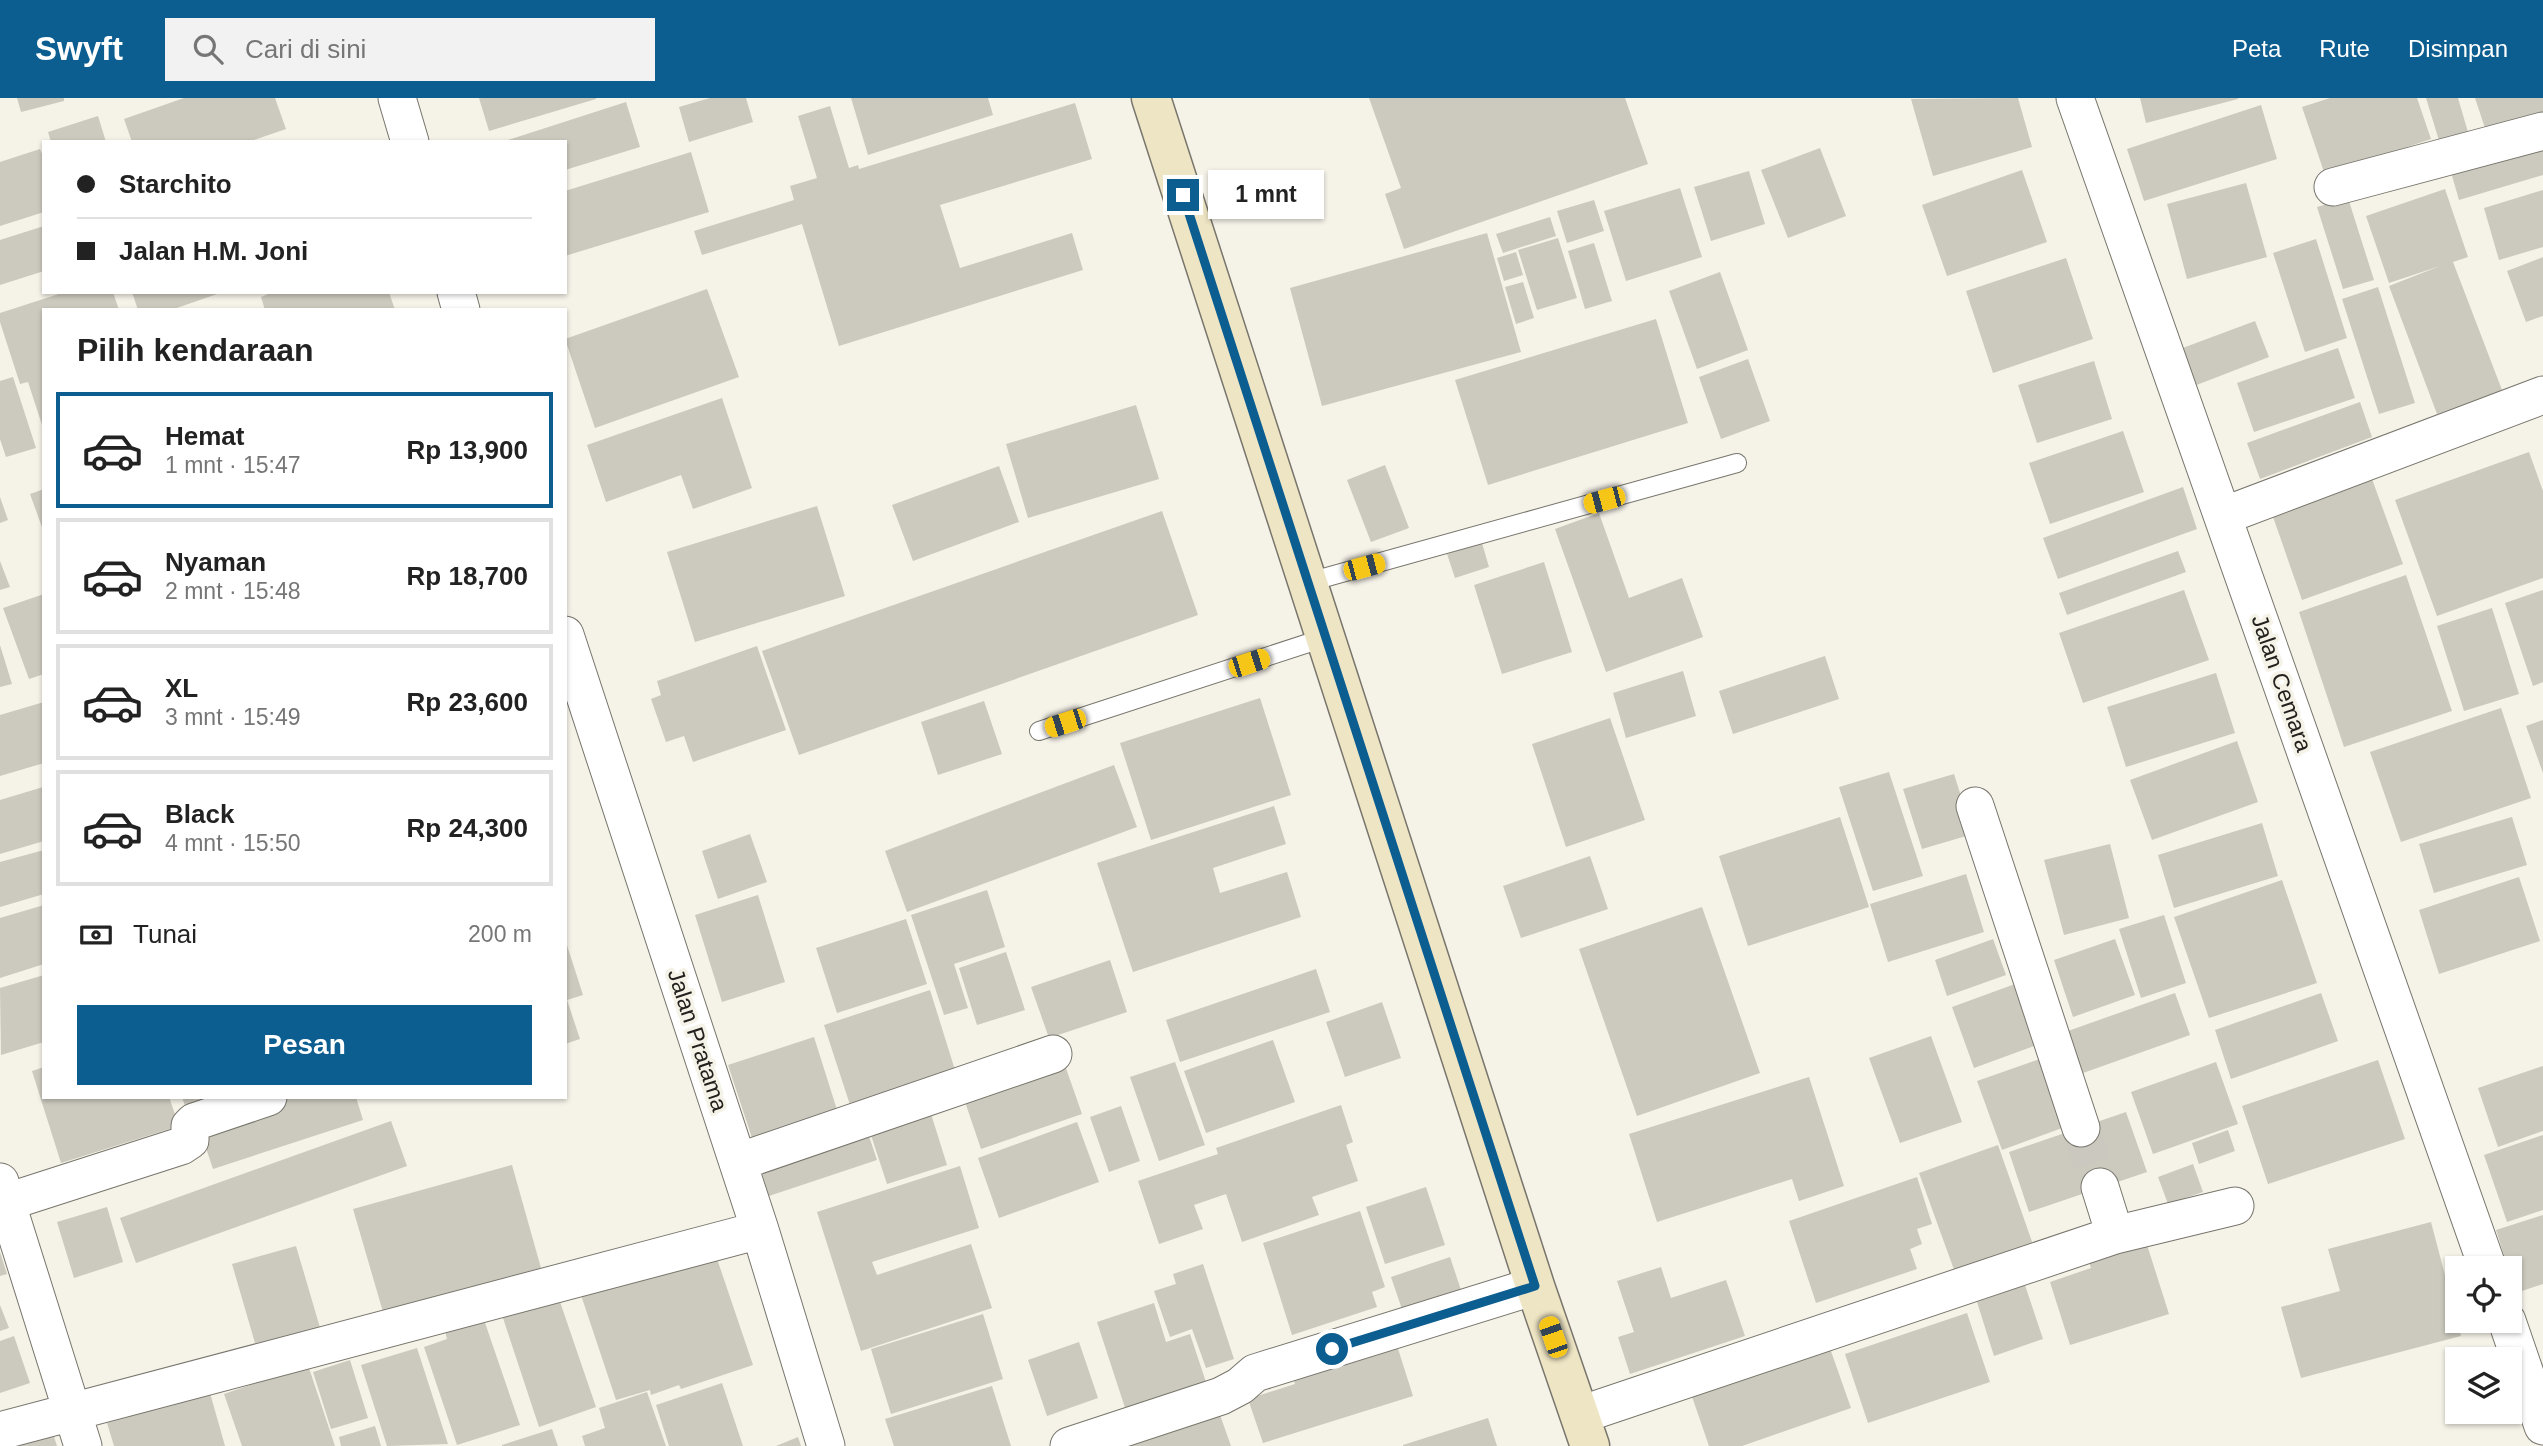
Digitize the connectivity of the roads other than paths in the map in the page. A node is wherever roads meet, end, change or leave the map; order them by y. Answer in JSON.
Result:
{"nodes":[{"id":1,"x":397,"y":98,"type":"edge"},
{"id":2,"x":1151,"y":98,"type":"edge"},
{"id":3,"x":2075,"y":98,"type":"edge"},
{"id":4,"x":2543,"y":131,"type":"edge"},
{"id":5,"x":409,"y":140,"type":"edge"},
{"id":6,"x":2333,"y":187,"type":"dead end"},
{"id":7,"x":2543,"y":395,"type":"edge"},
{"id":8,"x":1737,"y":463,"type":"dead end"},
{"id":9,"x":2223,"y":516,"type":"junction"},
{"id":10,"x":1309,"y":582,"type":"junction"},
{"id":11,"x":1327,"y":637,"type":"junction"},
{"id":12,"x":567,"y":641,"type":"edge"},
{"id":13,"x":1039,"y":731,"type":"dead end"},
{"id":14,"x":1975,"y":806,"type":"dead end"},
{"id":15,"x":1053,"y":1054,"type":"dead end"},
{"id":16,"x":262,"y":1099,"type":"edge"},
{"id":17,"x":2081,"y":1128,"type":"tunnel mouth"},
{"id":18,"x":738,"y":1163,"type":"junction"},
{"id":19,"x":2100,"y":1187,"type":"tunnel mouth"},
{"id":20,"x":3,"y":1192,"type":"edge"},
{"id":21,"x":2235,"y":1206,"type":"dead end"},
{"id":22,"x":760,"y":1230,"type":"junction"},
{"id":23,"x":2115,"y":1235,"type":"junction"},
{"id":24,"x":2483,"y":1256,"type":"edge"},
{"id":25,"x":1535,"y":1286,"type":"junction"},
{"id":26,"x":2511,"y":1333,"type":"edge"},
{"id":27,"x":74,"y":1410,"type":"junction"},
{"id":28,"x":2543,"y":1426,"type":"edge"},
{"id":29,"x":1585,"y":1430,"type":"edge"},
{"id":30,"x":0,"y":1431,"type":"edge"},
{"id":31,"x":83,"y":1446,"type":"edge"},
{"id":32,"x":826,"y":1446,"type":"edge"},
{"id":33,"x":1069,"y":1446,"type":"edge"}],
"edges":[{"from":1,"to":5,"type":"street"},
{"from":2,"to":10,"type":"street"},
{"from":3,"to":9,"type":"street","name":"Jalan Cemara"},
{"from":4,"to":6,"type":"street"},
{"from":7,"to":9,"type":"street"},
{"from":8,"to":10,"type":"lane"},
{"from":9,"to":24,"type":"street","name":"Jalan Cemara"},
{"from":10,"to":11,"type":"street"},
{"from":11,"to":13,"type":"lane"},
{"from":11,"to":25,"type":"street"},
{"from":12,"to":18,"type":"street","name":"Jalan Pratama"},
{"from":14,"to":17,"type":"street"},
{"from":15,"to":18,"type":"street"},
{"from":16,"to":20,"type":"street"},
{"from":18,"to":22,"type":"street","name":"Jalan Pratama"},
{"from":19,"to":23,"type":"street"},
{"from":20,"to":27,"type":"street"},
{"from":21,"to":23,"type":"street"},
{"from":22,"to":27,"type":"street"},
{"from":22,"to":32,"type":"street","name":"Jalan Pratama"},
{"from":23,"to":29,"type":"street"},
{"from":25,"to":29,"type":"street"},
{"from":25,"to":33,"type":"street"},
{"from":26,"to":28,"type":"street"},
{"from":27,"to":30,"type":"street"},
{"from":27,"to":31,"type":"street"}]}
